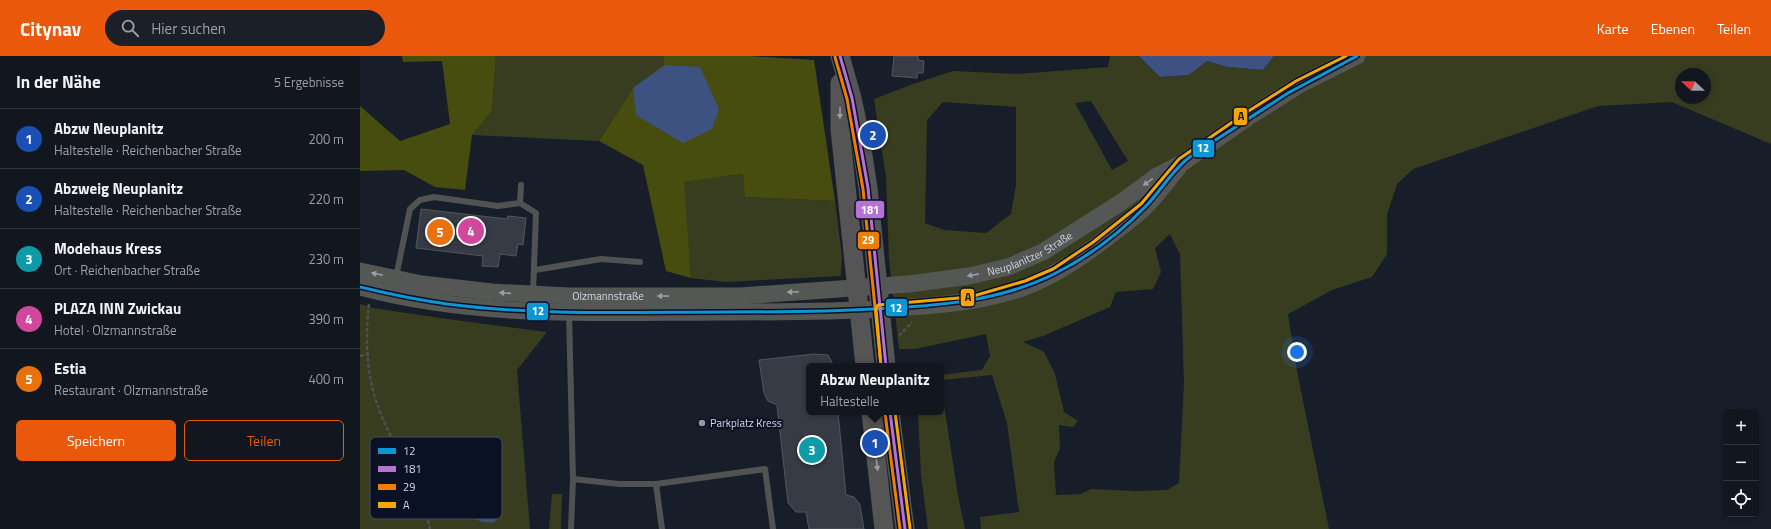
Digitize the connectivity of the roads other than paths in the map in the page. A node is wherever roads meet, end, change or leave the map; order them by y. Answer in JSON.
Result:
{"nodes":[{"id":1,"x":1357,"y":56,"type":"edge"},
{"id":2,"x":840,"y":58,"type":"edge"},
{"id":3,"x":1182,"y":163,"type":"junction"},
{"id":4,"x":521,"y":185,"type":"dead end"},
{"id":5,"x":520,"y":203,"type":"junction"},
{"id":6,"x":640,"y":262,"type":"dead end"},
{"id":7,"x":535,"y":270,"type":"junction"},
{"id":8,"x":360,"y":271,"type":"edge"},
{"id":9,"x":396,"y":278,"type":"junction"},
{"id":10,"x":878,"y":286,"type":"junction"},
{"id":11,"x":366,"y":288,"type":"edge"},
{"id":12,"x":858,"y":288,"type":"junction"},
{"id":13,"x":533,"y":295,"type":"junction"},
{"id":14,"x":569,"y":305,"type":"junction"},
{"id":15,"x":881,"y":309,"type":"junction"},
{"id":16,"x":859,"y":310,"type":"junction"},
{"id":17,"x":865,"y":363,"type":"edge"},
{"id":18,"x":886,"y":363,"type":"edge"},
{"id":19,"x":870,"y":415,"type":"edge"},
{"id":20,"x":890,"y":415,"type":"edge"},
{"id":21,"x":573,"y":479,"type":"junction"},
{"id":22,"x":656,"y":484,"type":"junction"},
{"id":23,"x":571,"y":529,"type":"edge"},
{"id":24,"x":662,"y":529,"type":"edge"},
{"id":25,"x":773,"y":529,"type":"edge"},
{"id":26,"x":884,"y":529,"type":"edge"},
{"id":27,"x":904,"y":529,"type":"edge"}],
"edges":[{"from":1,"to":3,"type":"main road","name":"Neuplanitzer Straße"},
{"from":2,"to":10,"type":"main road"},
{"from":2,"to":12,"type":"main road","one_way":true},
{"from":3,"to":10,"type":"main road","name":"Neuplanitzer Straße","one_way":true},
{"from":3,"to":15,"type":"main road","name":"Neuplanitzer Straße"},
{"from":4,"to":5,"type":"lane"},
{"from":5,"to":7,"type":"lane"},
{"from":5,"to":9,"type":"lane"},
{"from":6,"to":7,"type":"lane"},
{"from":7,"to":13,"type":"lane"},
{"from":9,"to":8,"type":"main road","name":"Olzmannstraße","one_way":true},
{"from":13,"to":9,"type":"main road","name":"Olzmannstraße","one_way":true},
{"from":10,"to":12,"type":"main road","name":"Neuplanitzer Straße"},
{"from":10,"to":15,"type":"main road"},
{"from":11,"to":14,"type":"main road","name":"Olzmannstraße"},
{"from":12,"to":14,"type":"main road","name":"Olzmannstraße","one_way":true},
{"from":12,"to":16,"type":"main road"},
{"from":13,"to":14,"type":"main road","name":"Olzmannstraße"},
{"from":14,"to":16,"type":"main road","name":"Olzmannstraße"},
{"from":14,"to":21,"type":"lane"},
{"from":15,"to":16,"type":"main road","name":"Neuplanitzer Straße"},
{"from":15,"to":18,"type":"main road"},
{"from":16,"to":17,"type":"main road"},
{"from":19,"to":26,"type":"main road","one_way":true},
{"from":20,"to":27,"type":"main road"},
{"from":21,"to":22,"type":"lane"},
{"from":21,"to":23,"type":"lane"},
{"from":22,"to":24,"type":"lane"},
{"from":22,"to":25,"type":"lane"}]}
